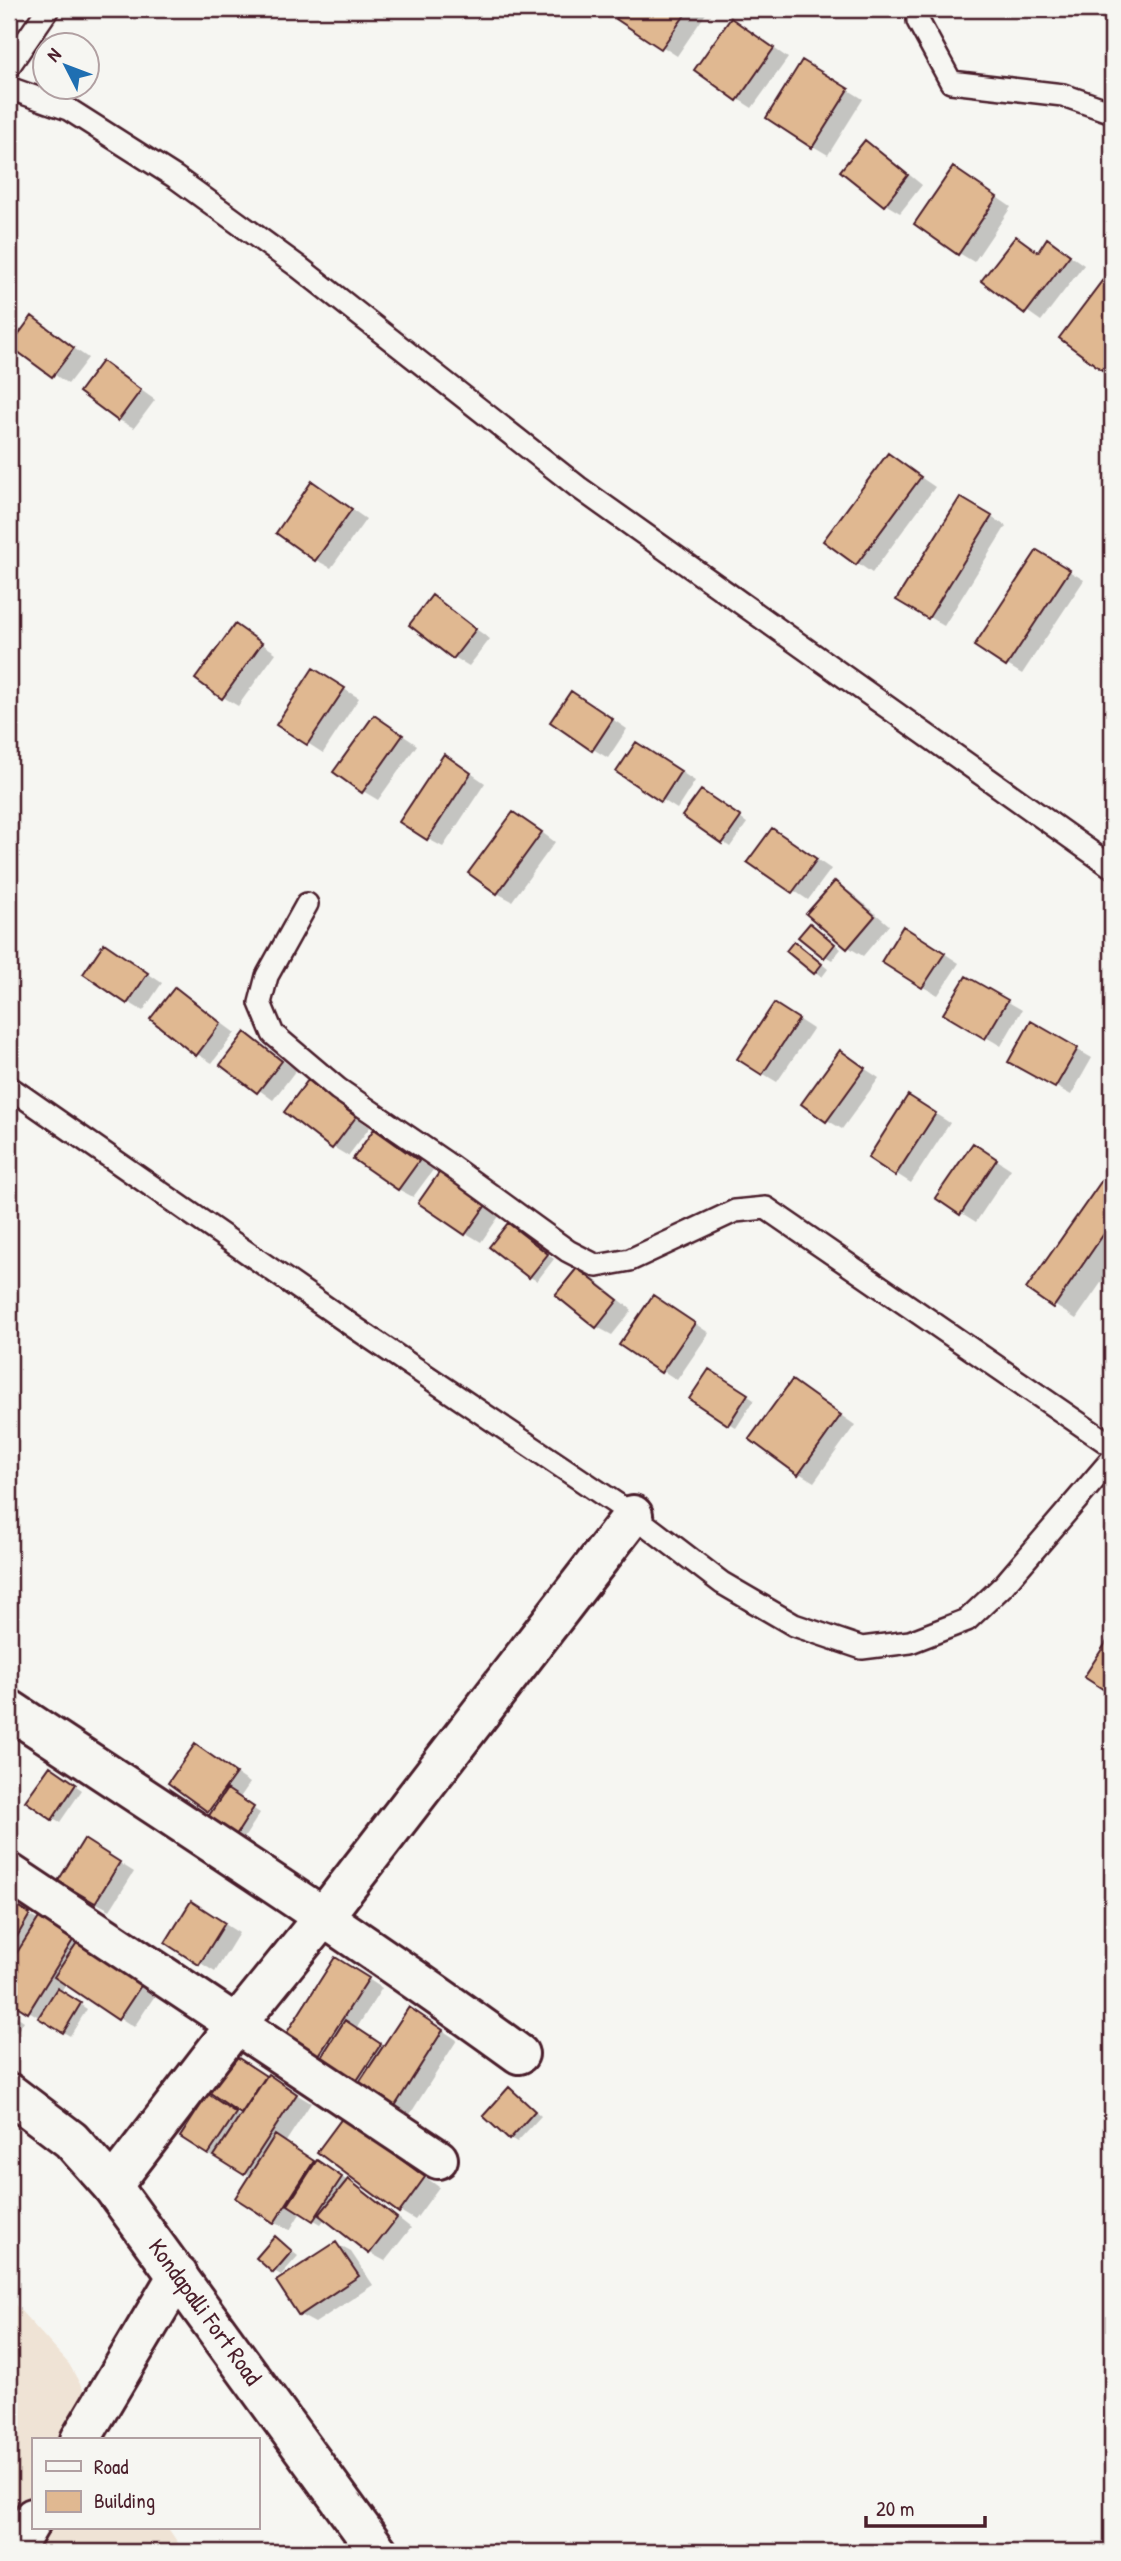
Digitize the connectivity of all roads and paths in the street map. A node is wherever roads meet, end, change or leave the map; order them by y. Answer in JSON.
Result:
{"nodes":[{"id":1,"x":48,"y":9,"type":"edge"},
{"id":2,"x":918,"y":9,"type":"edge"},
{"id":3,"x":9,"y":66,"type":"edge"},
{"id":4,"x":9,"y":88,"type":"edge"},
{"id":5,"x":1112,"y":112,"type":"edge"},
{"id":6,"x":1112,"y":867,"type":"edge"},
{"id":7,"x":307,"y":904,"type":"dead end"},
{"id":8,"x":9,"y":1087,"type":"edge"},
{"id":9,"x":1112,"y":1446,"type":"edge"},
{"id":10,"x":1112,"y":1459,"type":"edge"},
{"id":11,"x":633,"y":1515,"type":"junction"},
{"id":12,"x":9,"y":1709,"type":"edge"},
{"id":13,"x":9,"y":1873,"type":"edge"},
{"id":14,"x":324,"y":1916,"type":"junction"},
{"id":15,"x":236,"y":2026,"type":"junction"},
{"id":16,"x":519,"y":2054,"type":"dead end"},
{"id":17,"x":9,"y":2093,"type":"edge"},
{"id":18,"x":438,"y":2159,"type":"dead end"},
{"id":19,"x":112,"y":2186,"type":"junction"},
{"id":20,"x":178,"y":2275,"type":"junction"},
{"id":21,"x":81,"y":2438,"type":"edge"},
{"id":22,"x":32,"y":2520,"type":"edge"},
{"id":23,"x":13,"y":2552,"type":"edge"},
{"id":24,"x":378,"y":2552,"type":"edge"}],
"edges":[{"from":1,"to":3,"type":"lane"},
{"from":2,"to":5,"type":"lane"},
{"from":4,"to":6,"type":"lane"},
{"from":7,"to":9,"type":"lane"},
{"from":8,"to":11,"type":"lane"},
{"from":10,"to":11,"type":"lane"},
{"from":11,"to":14,"type":"street"},
{"from":12,"to":14,"type":"street"},
{"from":13,"to":15,"type":"street"},
{"from":14,"to":15,"type":"street"},
{"from":14,"to":16,"type":"street"},
{"from":15,"to":18,"type":"street"},
{"from":15,"to":19,"type":"street"},
{"from":17,"to":19,"type":"street","name":"Kondapalli Fort Road"},
{"from":19,"to":20,"type":"street","name":"Kondapalli Fort Road"},
{"from":20,"to":21,"type":"street"},
{"from":20,"to":24,"type":"street","name":"Kondapalli Fort Road"},
{"from":22,"to":23,"type":"street"}]}
